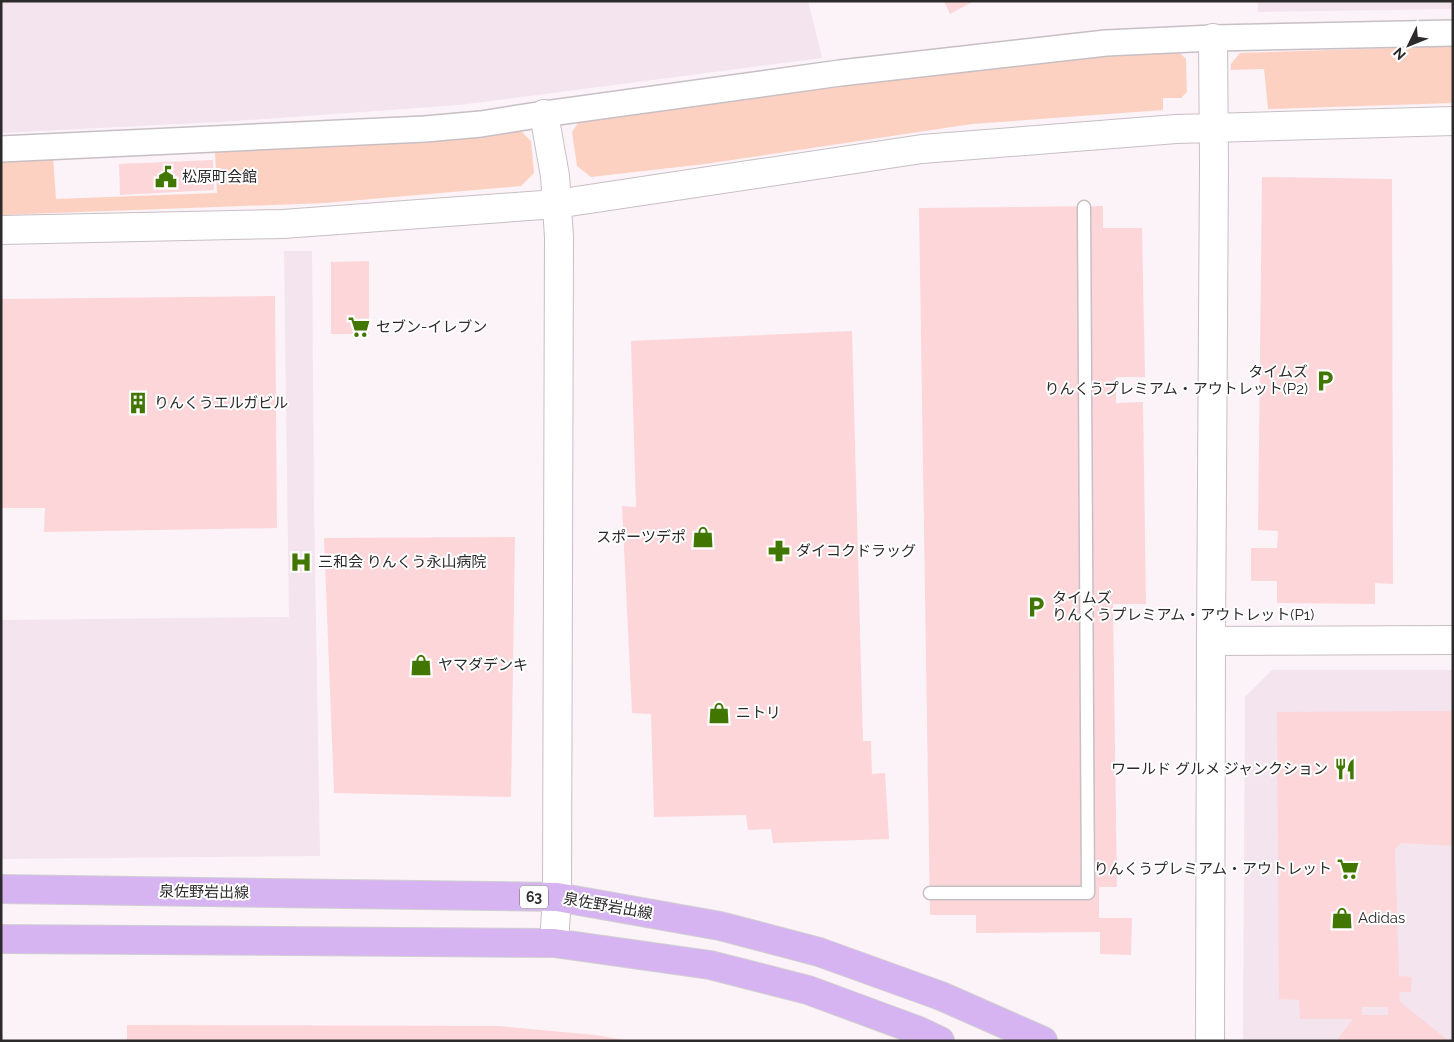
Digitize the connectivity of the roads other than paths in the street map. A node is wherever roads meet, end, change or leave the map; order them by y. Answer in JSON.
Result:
{"nodes":[{"id":1,"x":1453,"y":33,"type":"edge"},
{"id":2,"x":1213,"y":38,"type":"junction"},
{"id":3,"x":544,"y":114,"type":"junction"},
{"id":4,"x":1453,"y":121,"type":"edge"},
{"id":5,"x":1213,"y":129,"type":"junction"},
{"id":6,"x":1,"y":149,"type":"edge"},
{"id":7,"x":556,"y":204,"type":"junction"},
{"id":8,"x":1084,"y":207,"type":"dead end"},
{"id":9,"x":1,"y":230,"type":"edge"},
{"id":10,"x":1211,"y":640,"type":"junction"},
{"id":11,"x":1453,"y":640,"type":"edge"},
{"id":12,"x":1,"y":889,"type":"edge"},
{"id":13,"x":930,"y":894,"type":"dead end"},
{"id":14,"x":557,"y":897,"type":"junction"},
{"id":15,"x":1,"y":939,"type":"edge"},
{"id":16,"x":554,"y":943,"type":"junction"},
{"id":17,"x":940,"y":1041,"type":"edge"},
{"id":18,"x":1043,"y":1041,"type":"edge"},
{"id":19,"x":1210,"y":1041,"type":"edge"}],
"edges":[{"from":1,"to":2,"type":"street"},
{"from":2,"to":3,"type":"street"},
{"from":2,"to":5,"type":"street"},
{"from":3,"to":6,"type":"street"},
{"from":3,"to":7,"type":"street"},
{"from":4,"to":5,"type":"street"},
{"from":5,"to":7,"type":"street"},
{"from":5,"to":10,"type":"street"},
{"from":7,"to":9,"type":"street"},
{"from":7,"to":14,"type":"street"},
{"from":8,"to":13,"type":"lane"},
{"from":10,"to":11,"type":"street"},
{"from":10,"to":19,"type":"street"},
{"from":12,"to":14,"type":"main road","name":"泉佐野岩出線","number":"63"},
{"from":14,"to":16,"type":"street"},
{"from":14,"to":18,"type":"main road","name":"泉佐野岩出線","number":"63"},
{"from":15,"to":16,"type":"main road"},
{"from":16,"to":17,"type":"main road"}]}
